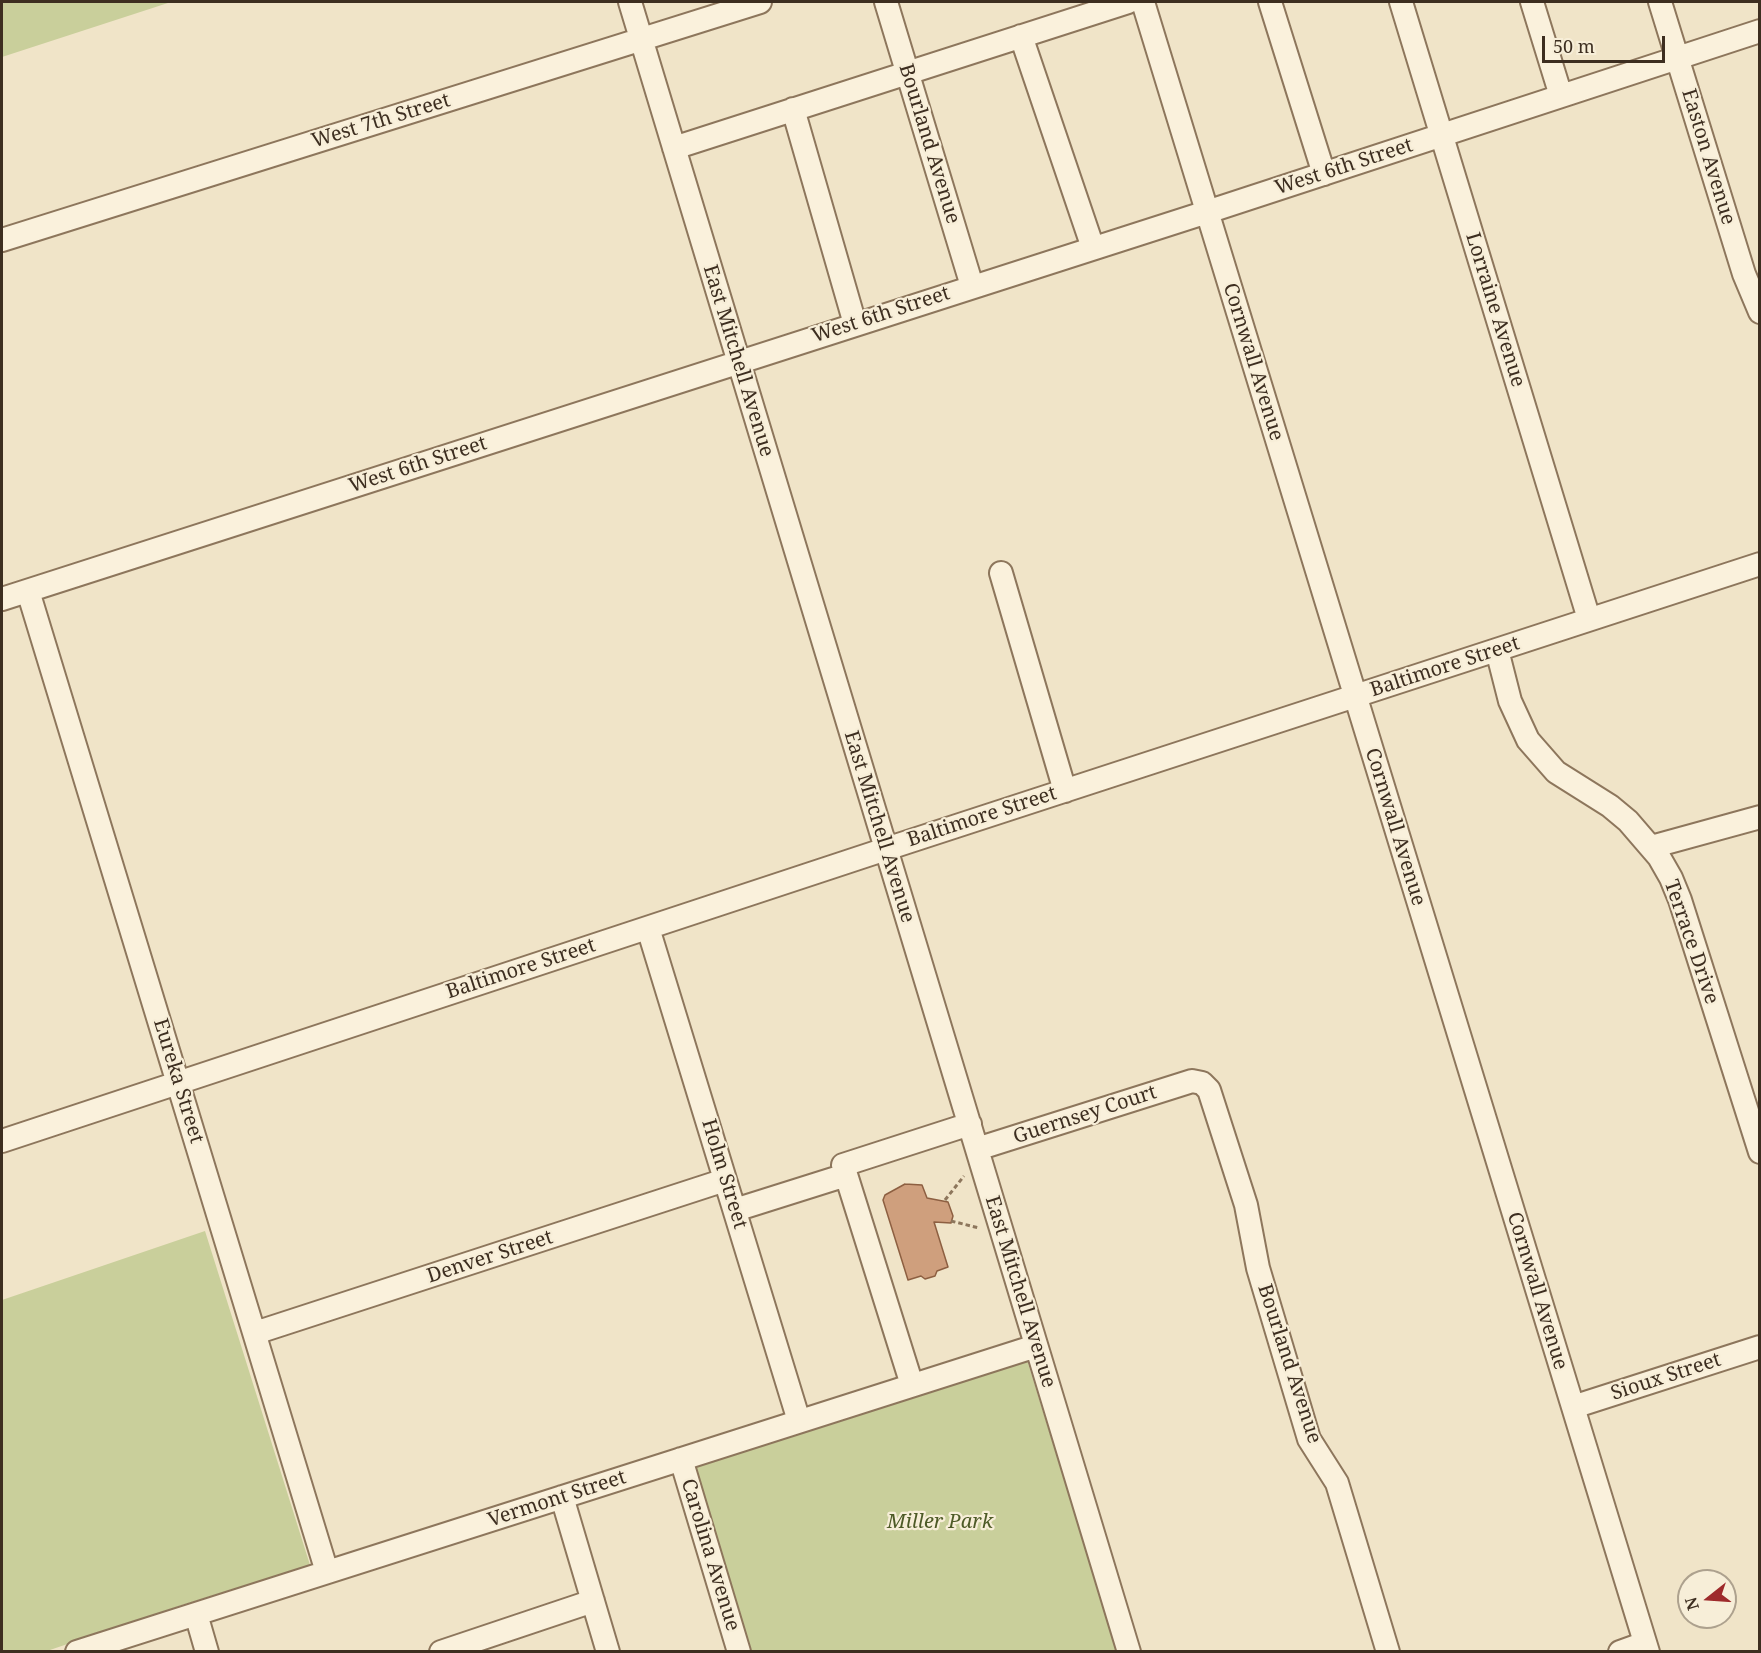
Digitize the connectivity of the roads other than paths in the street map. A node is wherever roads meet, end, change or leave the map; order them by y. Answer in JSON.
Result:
{"nodes":[{"id":1,"x":630,"y":2,"type":"edge"},
{"id":2,"x":760,"y":2,"type":"edge"},
{"id":3,"x":886,"y":2,"type":"edge"},
{"id":4,"x":1128,"y":2,"type":"edge"},
{"id":5,"x":1143,"y":2,"type":"edge"},
{"id":6,"x":1270,"y":2,"type":"edge"},
{"id":7,"x":1401,"y":2,"type":"edge"},
{"id":8,"x":1532,"y":2,"type":"edge"},
{"id":9,"x":1660,"y":2,"type":"edge"},
{"id":10,"x":1760,"y":31,"type":"edge"},
{"id":11,"x":1021,"y":36,"type":"junction"},
{"id":12,"x":641,"y":40,"type":"junction"},
{"id":13,"x":1677,"y":58,"type":"junction"},
{"id":14,"x":908,"y":72,"type":"junction"},
{"id":15,"x":1561,"y":96,"type":"junction"},
{"id":16,"x":793,"y":110,"type":"junction"},
{"id":17,"x":1442,"y":135,"type":"junction"},
{"id":18,"x":674,"y":148,"type":"junction"},
{"id":19,"x":1324,"y":174,"type":"junction"},
{"id":20,"x":1207,"y":212,"type":"junction"},
{"id":21,"x":2,"y":240,"type":"edge"},
{"id":22,"x":1093,"y":248,"type":"junction"},
{"id":23,"x":972,"y":286,"type":"junction"},
{"id":24,"x":1760,"y":312,"type":"edge"},
{"id":25,"x":855,"y":324,"type":"junction"},
{"id":26,"x":738,"y":361,"type":"junction"},
{"id":27,"x":1760,"y":564,"type":"edge"},
{"id":28,"x":1001,"y":573,"type":"dead end"},
{"id":29,"x":28,"y":591,"type":"junction"},
{"id":30,"x":2,"y":598,"type":"edge"},
{"id":31,"x":1589,"y":619,"type":"junction"},
{"id":32,"x":1497,"y":650,"type":"junction"},
{"id":33,"x":1355,"y":696,"type":"junction"},
{"id":34,"x":1065,"y":791,"type":"junction"},
{"id":35,"x":1760,"y":817,"type":"edge"},
{"id":36,"x":1651,"y":847,"type":"junction"},
{"id":37,"x":886,"y":849,"type":"junction"},
{"id":38,"x":648,"y":927,"type":"junction"},
{"id":39,"x":1192,"y":1081,"type":"joint"},
{"id":40,"x":178,"y":1082,"type":"junction"},
{"id":41,"x":970,"y":1125,"type":"junction"},
{"id":42,"x":2,"y":1141,"type":"edge"},
{"id":43,"x":977,"y":1149,"type":"junction"},
{"id":44,"x":1760,"y":1152,"type":"edge"},
{"id":45,"x":846,"y":1175,"type":"junction"},
{"id":46,"x":725,"y":1180,"type":"junction"},
{"id":47,"x":735,"y":1210,"type":"junction"},
{"id":48,"x":255,"y":1333,"type":"junction"},
{"id":49,"x":1036,"y":1346,"type":"junction"},
{"id":50,"x":1760,"y":1347,"type":"edge"},
{"id":51,"x":912,"y":1386,"type":"junction"},
{"id":52,"x":1573,"y":1407,"type":"junction"},
{"id":53,"x":799,"y":1422,"type":"junction"},
{"id":54,"x":681,"y":1459,"type":"junction"},
{"id":55,"x":562,"y":1497,"type":"junction"},
{"id":56,"x":327,"y":1572,"type":"junction"},
{"id":57,"x":593,"y":1601,"type":"junction"},
{"id":58,"x":196,"y":1614,"type":"junction"},
{"id":59,"x":1646,"y":1647,"type":"edge"},
{"id":60,"x":85,"y":1650,"type":"edge"},
{"id":61,"x":207,"y":1652,"type":"edge"},
{"id":62,"x":441,"y":1652,"type":"edge"},
{"id":63,"x":608,"y":1652,"type":"edge"},
{"id":64,"x":739,"y":1652,"type":"edge"},
{"id":65,"x":1129,"y":1652,"type":"edge"},
{"id":66,"x":1388,"y":1652,"type":"edge"},
{"id":67,"x":1620,"y":1652,"type":"edge"}],
"edges":[{"from":1,"to":12,"type":"street","name":"East Mitchell Avenue"},
{"from":2,"to":12,"type":"street","name":"West 7th Street"},
{"from":3,"to":14,"type":"street","name":"Bourland Avenue"},
{"from":4,"to":11,"type":"street"},
{"from":5,"to":20,"type":"street","name":"Cornwall Avenue"},
{"from":6,"to":19,"type":"street"},
{"from":7,"to":17,"type":"street","name":"Lorraine Avenue"},
{"from":8,"to":15,"type":"street"},
{"from":9,"to":13,"type":"street","name":"Easton Avenue"},
{"from":10,"to":13,"type":"street","name":"West 6th Street"},
{"from":11,"to":14,"type":"street"},
{"from":11,"to":22,"type":"street"},
{"from":12,"to":18,"type":"street","name":"East Mitchell Avenue"},
{"from":12,"to":21,"type":"street","name":"West 7th Street"},
{"from":13,"to":15,"type":"street","name":"West 6th Street"},
{"from":13,"to":24,"type":"street","name":"Easton Avenue"},
{"from":14,"to":16,"type":"street"},
{"from":14,"to":23,"type":"street","name":"Bourland Avenue"},
{"from":15,"to":17,"type":"street","name":"West 6th Street"},
{"from":16,"to":18,"type":"street"},
{"from":16,"to":25,"type":"street"},
{"from":17,"to":19,"type":"street","name":"West 6th Street"},
{"from":17,"to":31,"type":"street","name":"Lorraine Avenue"},
{"from":18,"to":26,"type":"street","name":"East Mitchell Avenue"},
{"from":19,"to":20,"type":"street","name":"West 6th Street"},
{"from":20,"to":22,"type":"street","name":"West 6th Street"},
{"from":20,"to":33,"type":"street","name":"Cornwall Avenue"},
{"from":22,"to":23,"type":"street","name":"West 6th Street"},
{"from":23,"to":25,"type":"street","name":"West 6th Street"},
{"from":25,"to":26,"type":"street","name":"West 6th Street"},
{"from":26,"to":29,"type":"street","name":"West 6th Street"},
{"from":26,"to":37,"type":"street","name":"East Mitchell Avenue"},
{"from":27,"to":31,"type":"street","name":"Baltimore Street"},
{"from":28,"to":34,"type":"street"},
{"from":29,"to":30,"type":"street","name":"West 6th Street"},
{"from":29,"to":40,"type":"street","name":"Eureka Street"},
{"from":31,"to":32,"type":"street","name":"Baltimore Street"},
{"from":32,"to":33,"type":"street","name":"Baltimore Street"},
{"from":32,"to":36,"type":"street","name":"Terrace Drive"},
{"from":33,"to":34,"type":"street","name":"Baltimore Street"},
{"from":33,"to":52,"type":"street","name":"Cornwall Avenue"},
{"from":34,"to":37,"type":"street","name":"Baltimore Street"},
{"from":35,"to":36,"type":"street"},
{"from":36,"to":44,"type":"street","name":"Terrace Drive"},
{"from":37,"to":38,"type":"street","name":"Baltimore Street"},
{"from":37,"to":41,"type":"street","name":"East Mitchell Avenue"},
{"from":38,"to":40,"type":"street","name":"Baltimore Street"},
{"from":38,"to":46,"type":"street","name":"Holm Street"},
{"from":39,"to":43,"type":"street","name":"Guernsey Court"},
{"from":39,"to":66,"type":"street","name":"Bourland Avenue"},
{"from":40,"to":42,"type":"street","name":"Baltimore Street"},
{"from":40,"to":48,"type":"street","name":"Eureka Street"},
{"from":41,"to":43,"type":"street","name":"East Mitchell Avenue"},
{"from":41,"to":45,"type":"street"},
{"from":43,"to":49,"type":"street","name":"East Mitchell Avenue"},
{"from":45,"to":47,"type":"street"},
{"from":45,"to":51,"type":"street"},
{"from":46,"to":47,"type":"street","name":"Holm Street"},
{"from":46,"to":48,"type":"street","name":"Denver Street"},
{"from":47,"to":53,"type":"street","name":"Holm Street"},
{"from":48,"to":56,"type":"street","name":"Eureka Street"},
{"from":49,"to":51,"type":"street","name":"Vermont Street"},
{"from":49,"to":65,"type":"street","name":"East Mitchell Avenue"},
{"from":50,"to":52,"type":"street","name":"Sioux Street"},
{"from":51,"to":53,"type":"street","name":"Vermont Street"},
{"from":52,"to":59,"type":"street","name":"Cornwall Avenue"},
{"from":53,"to":54,"type":"street","name":"Vermont Street"},
{"from":54,"to":55,"type":"street","name":"Vermont Street"},
{"from":54,"to":64,"type":"street","name":"Carolina Avenue"},
{"from":55,"to":56,"type":"street","name":"Vermont Street"},
{"from":55,"to":57,"type":"street"},
{"from":56,"to":58,"type":"street","name":"Vermont Street"},
{"from":57,"to":62,"type":"street"},
{"from":57,"to":63,"type":"street"},
{"from":58,"to":60,"type":"street","name":"Vermont Street"},
{"from":58,"to":61,"type":"street"},
{"from":59,"to":67,"type":"street"}]}
